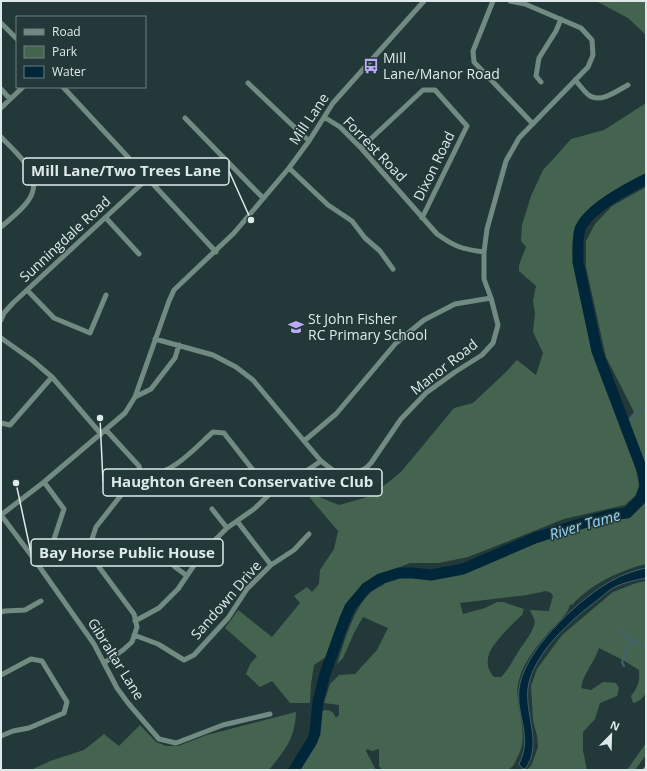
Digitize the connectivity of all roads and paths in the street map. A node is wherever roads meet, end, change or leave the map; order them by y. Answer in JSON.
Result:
{"nodes":[{"id":1,"x":424,"y":1,"type":"edge"},
{"id":2,"x":493,"y":1,"type":"edge"},
{"id":3,"x":510,"y":1,"type":"edge"},
{"id":4,"x":526,"y":3,"type":"edge"},
{"id":5,"x":562,"y":19,"type":"junction"},
{"id":6,"x":1,"y":23,"type":"edge"},
{"id":7,"x":16,"y":38,"type":"edge"},
{"id":8,"x":575,"y":80,"type":"junction"},
{"id":9,"x":541,"y":82,"type":"dead end"},
{"id":10,"x":248,"y":83,"type":"dead end"},
{"id":11,"x":628,"y":85,"type":"dead end"},
{"id":12,"x":22,"y":88,"type":"edge"},
{"id":13,"x":64,"y":88,"type":"edge"},
{"id":14,"x":1,"y":89,"type":"edge"},
{"id":15,"x":10,"y":99,"type":"junction"},
{"id":16,"x":1,"y":108,"type":"edge"},
{"id":17,"x":324,"y":117,"type":"junction"},
{"id":18,"x":185,"y":118,"type":"dead end"},
{"id":19,"x":532,"y":124,"type":"junction"},
{"id":20,"x":1,"y":137,"type":"edge"},
{"id":21,"x":309,"y":141,"type":"junction"},
{"id":22,"x":361,"y":148,"type":"junction"},
{"id":23,"x":289,"y":168,"type":"junction"},
{"id":24,"x":148,"y":178,"type":"junction"},
{"id":25,"x":263,"y":198,"type":"junction"},
{"id":26,"x":106,"y":218,"type":"junction"},
{"id":27,"x":422,"y":218,"type":"junction"},
{"id":28,"x":1,"y":227,"type":"edge"},
{"id":29,"x":216,"y":252,"type":"junction"},
{"id":30,"x":484,"y":252,"type":"junction"},
{"id":31,"x":139,"y":254,"type":"dead end"},
{"id":32,"x":393,"y":268,"type":"dead end"},
{"id":33,"x":27,"y":290,"type":"junction"},
{"id":34,"x":106,"y":295,"type":"dead end"},
{"id":35,"x":491,"y":298,"type":"junction"},
{"id":36,"x":1,"y":320,"type":"edge"},
{"id":37,"x":1,"y":338,"type":"edge"},
{"id":38,"x":155,"y":339,"type":"junction"},
{"id":39,"x":179,"y":345,"type":"junction"},
{"id":40,"x":52,"y":377,"type":"junction"},
{"id":41,"x":135,"y":397,"type":"junction"},
{"id":42,"x":1,"y":423,"type":"edge"},
{"id":43,"x":106,"y":430,"type":"junction"},
{"id":44,"x":101,"y":434,"type":"junction"},
{"id":45,"x":304,"y":441,"type":"junction"},
{"id":46,"x":321,"y":460,"type":"junction"},
{"id":47,"x":140,"y":471,"type":"junction"},
{"id":48,"x":44,"y":482,"type":"junction"},
{"id":49,"x":271,"y":493,"type":"junction"},
{"id":50,"x":212,"y":509,"type":"dead end"},
{"id":51,"x":1,"y":515,"type":"edge"},
{"id":52,"x":237,"y":521,"type":"junction"},
{"id":53,"x":227,"y":528,"type":"junction"},
{"id":54,"x":309,"y":534,"type":"dead end"},
{"id":55,"x":154,"y":541,"type":"dead end"},
{"id":56,"x":34,"y":559,"type":"junction"},
{"id":57,"x":271,"y":565,"type":"junction"},
{"id":58,"x":186,"y":575,"type":"junction"},
{"id":59,"x":41,"y":601,"type":"dead end"},
{"id":60,"x":1,"y":612,"type":"edge"},
{"id":61,"x":135,"y":621,"type":"junction"},
{"id":62,"x":134,"y":635,"type":"junction"},
{"id":63,"x":104,"y":663,"type":"junction"},
{"id":64,"x":1,"y":675,"type":"edge"},
{"id":65,"x":270,"y":714,"type":"dead end"},
{"id":66,"x":1,"y":736,"type":"edge"}],
"edges":[{"from":1,"to":17,"type":"street","name":"Mill Lane"},
{"from":2,"to":19,"type":"street"},
{"from":3,"to":4,"type":"street","name":"Manor Road"},
{"from":4,"to":5,"type":"street","name":"Manor Road"},
{"from":5,"to":8,"type":"street","name":"Manor Road"},
{"from":5,"to":9,"type":"street"},
{"from":6,"to":7,"type":"street"},
{"from":8,"to":11,"type":"street"},
{"from":8,"to":19,"type":"street","name":"Manor Road"},
{"from":10,"to":21,"type":"street"},
{"from":12,"to":15,"type":"street"},
{"from":13,"to":24,"type":"street"},
{"from":14,"to":15,"type":"street"},
{"from":15,"to":16,"type":"street"},
{"from":17,"to":21,"type":"street","name":"Mill Lane"},
{"from":17,"to":22,"type":"street","name":"Forrest Road"},
{"from":18,"to":25,"type":"street"},
{"from":19,"to":30,"type":"street","name":"Manor Road"},
{"from":20,"to":28,"type":"street"},
{"from":21,"to":23,"type":"street","name":"Mill Lane"},
{"from":22,"to":27,"type":"street","name":"Forrest Road"},
{"from":22,"to":27,"type":"street","name":"Dixon Road"},
{"from":23,"to":25,"type":"street","name":"Mill Lane"},
{"from":23,"to":32,"type":"street"},
{"from":24,"to":26,"type":"street","name":"Sunningdale Road"},
{"from":24,"to":29,"type":"street"},
{"from":25,"to":29,"type":"street","name":"Mill Lane"},
{"from":26,"to":31,"type":"street"},
{"from":26,"to":33,"type":"street","name":"Sunningdale Road"},
{"from":27,"to":30,"type":"street","name":"Forrest Road"},
{"from":29,"to":38,"type":"street","name":"Mill Lane"},
{"from":30,"to":35,"type":"street","name":"Manor Road"},
{"from":33,"to":34,"type":"street"},
{"from":33,"to":36,"type":"street","name":"Sunningdale Road"},
{"from":35,"to":45,"type":"street"},
{"from":35,"to":46,"type":"street","name":"Manor Road"},
{"from":37,"to":40,"type":"street"},
{"from":38,"to":39,"type":"street","name":"Manor Road"},
{"from":38,"to":41,"type":"street","name":"Mill Lane"},
{"from":39,"to":41,"type":"street"},
{"from":39,"to":45,"type":"street","name":"Manor Road"},
{"from":40,"to":42,"type":"street"},
{"from":40,"to":44,"type":"street"},
{"from":41,"to":43,"type":"street","name":"Mill Lane"},
{"from":43,"to":44,"type":"street","name":"Mill Lane"},
{"from":43,"to":47,"type":"street"},
{"from":44,"to":48,"type":"street","name":"Mill Lane"},
{"from":45,"to":46,"type":"street","name":"Manor Road"},
{"from":46,"to":49,"type":"street"},
{"from":47,"to":49,"type":"street"},
{"from":47,"to":61,"type":"street"},
{"from":48,"to":51,"type":"street","name":"Mill Lane"},
{"from":48,"to":56,"type":"street"},
{"from":49,"to":52,"type":"street"},
{"from":50,"to":53,"type":"street"},
{"from":51,"to":56,"type":"street","name":"Gibraltar Lane"},
{"from":52,"to":53,"type":"street"},
{"from":52,"to":57,"type":"street"},
{"from":53,"to":58,"type":"street"},
{"from":54,"to":57,"type":"street","name":"Sandown Drive"},
{"from":55,"to":58,"type":"street"},
{"from":56,"to":63,"type":"street","name":"Gibraltar Lane"},
{"from":57,"to":62,"type":"street","name":"Sandown Drive"},
{"from":58,"to":61,"type":"street"},
{"from":59,"to":60,"type":"street"},
{"from":61,"to":62,"type":"street"},
{"from":62,"to":63,"type":"street"},
{"from":63,"to":65,"type":"street","name":"Gibraltar Lane"},
{"from":64,"to":66,"type":"street"}]}
